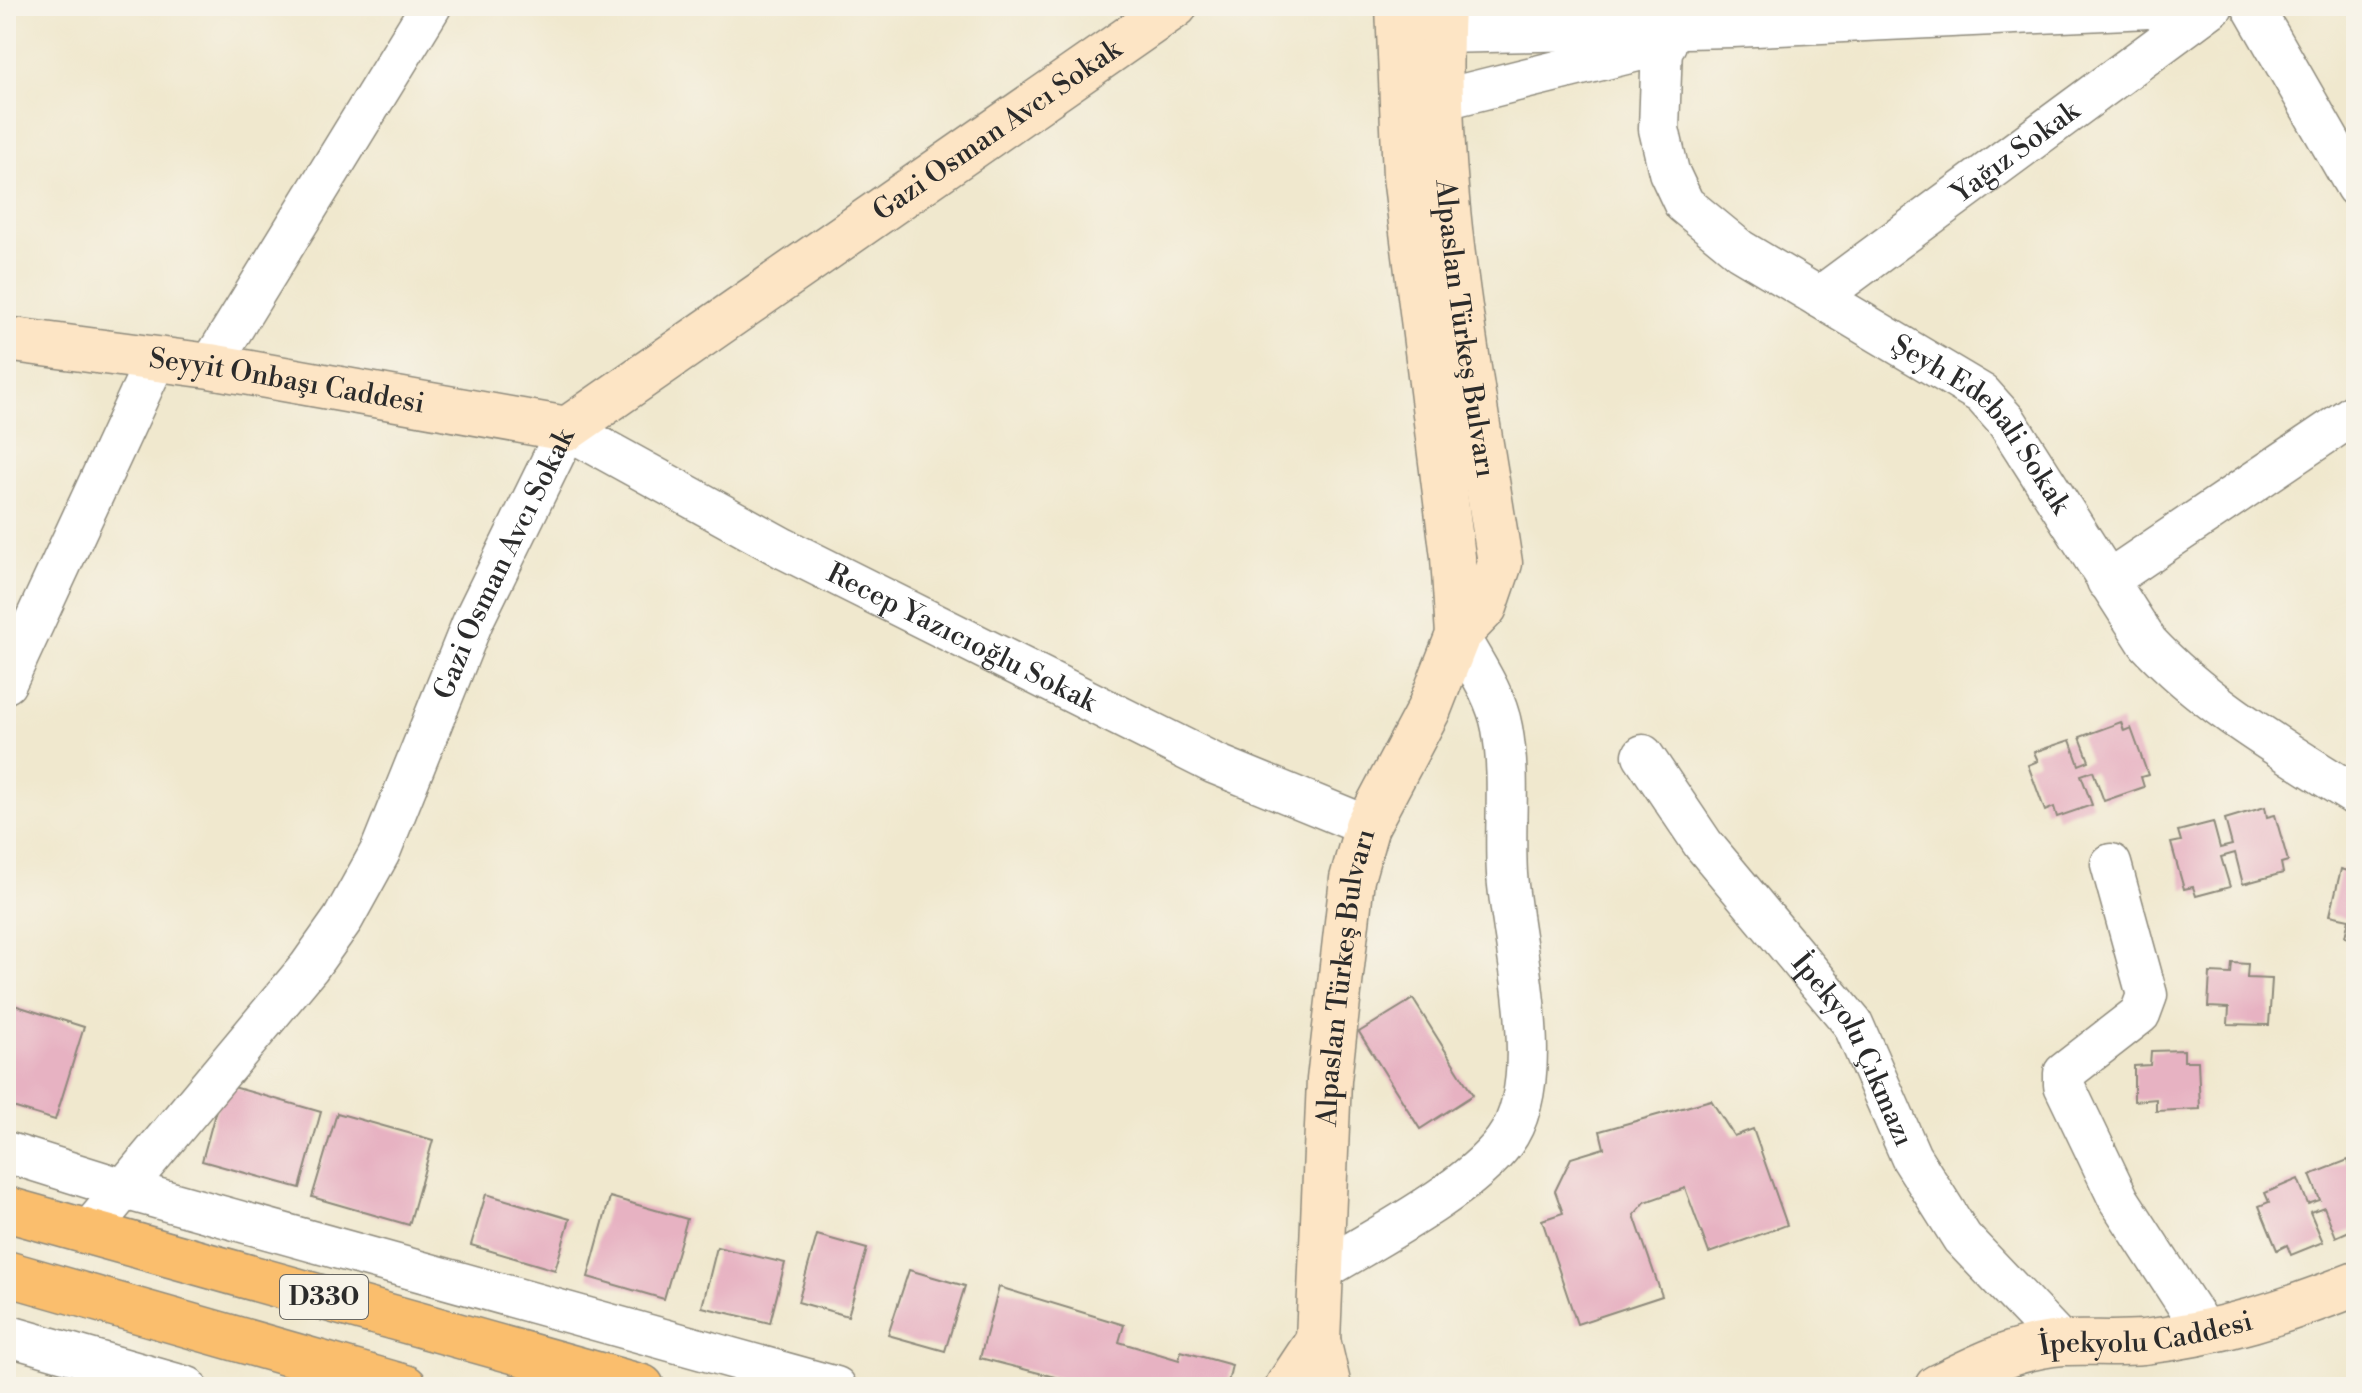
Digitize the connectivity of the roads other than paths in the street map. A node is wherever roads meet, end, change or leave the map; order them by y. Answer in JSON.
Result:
{"nodes":[{"id":1,"x":431,"y":6,"type":"edge"},
{"id":2,"x":1175,"y":6,"type":"edge"},
{"id":3,"x":1398,"y":6,"type":"edge"},
{"id":4,"x":2193,"y":6,"type":"edge"},
{"id":5,"x":2213,"y":6,"type":"edge"},
{"id":6,"x":2252,"y":6,"type":"edge"},
{"id":7,"x":1441,"y":20,"type":"edge"},
{"id":8,"x":1733,"y":27,"type":"junction"},
{"id":9,"x":1662,"y":45,"type":"junction"},
{"id":10,"x":1440,"y":100,"type":"junction"},
{"id":11,"x":2356,"y":187,"type":"edge"},
{"id":12,"x":1819,"y":297,"type":"junction"},
{"id":13,"x":6,"y":339,"type":"edge"},
{"id":14,"x":156,"y":359,"type":"junction"},
{"id":15,"x":210,"y":366,"type":"junction"},
{"id":16,"x":2356,"y":413,"type":"edge"},
{"id":17,"x":567,"y":429,"type":"junction"},
{"id":18,"x":2107,"y":581,"type":"junction"},
{"id":19,"x":1458,"y":635,"type":"junction"},
{"id":20,"x":6,"y":683,"type":"edge"},
{"id":21,"x":1643,"y":755,"type":"dead end"},
{"id":22,"x":2356,"y":796,"type":"edge"},
{"id":23,"x":1367,"y":826,"type":"junction"},
{"id":24,"x":2111,"y":864,"type":"dead end"},
{"id":25,"x":6,"y":1152,"type":"edge"},
{"id":26,"x":124,"y":1189,"type":"junction"},
{"id":27,"x":6,"y":1209,"type":"edge"},
{"id":28,"x":88,"y":1232,"type":"junction"},
{"id":29,"x":1321,"y":1271,"type":"junction"},
{"id":30,"x":22,"y":1278,"type":"edge"},
{"id":31,"x":2356,"y":1284,"type":"edge"},
{"id":32,"x":2204,"y":1331,"type":"junction"},
{"id":33,"x":1318,"y":1340,"type":"junction"},
{"id":34,"x":2062,"y":1343,"type":"junction"},
{"id":35,"x":9,"y":1345,"type":"edge"},
{"id":36,"x":187,"y":1387,"type":"edge"},
{"id":37,"x":405,"y":1387,"type":"edge"},
{"id":38,"x":642,"y":1387,"type":"edge"},
{"id":39,"x":836,"y":1387,"type":"edge"},
{"id":40,"x":1287,"y":1387,"type":"edge"},
{"id":41,"x":1329,"y":1387,"type":"edge"},
{"id":42,"x":1937,"y":1387,"type":"edge"}],
"edges":[{"from":1,"to":15,"type":"street"},
{"from":2,"to":17,"type":"street","name":"Gazi Osman Avcı Sokak"},
{"from":3,"to":19,"type":"street","name":"Alpaslan Türkeş Bulvarı"},
{"from":4,"to":8,"type":"street"},
{"from":5,"to":12,"type":"street","name":"Yağız Sokak"},
{"from":6,"to":11,"type":"street"},
{"from":7,"to":8,"type":"street"},
{"from":7,"to":10,"type":"street","name":"Alpaslan Türkeş Bulvarı"},
{"from":8,"to":9,"type":"street"},
{"from":9,"to":10,"type":"street"},
{"from":9,"to":12,"type":"street","name":"Şeyh Edebali Sokak"},
{"from":10,"to":19,"type":"street","name":"Alpaslan Türkeş Bulvarı"},
{"from":12,"to":18,"type":"street","name":"Şeyh Edebali Sokak"},
{"from":13,"to":14,"type":"street","name":"Seyyit Onbaşı Caddesi"},
{"from":14,"to":15,"type":"street","name":"Seyyit Onbaşı Caddesi"},
{"from":14,"to":20,"type":"street"},
{"from":15,"to":17,"type":"street","name":"Seyyit Onbaşı Caddesi"},
{"from":16,"to":18,"type":"street"},
{"from":17,"to":23,"type":"street","name":"Recep Yazıcıoğlu Sokak"},
{"from":17,"to":26,"type":"street","name":"Gazi Osman Avcı Sokak"},
{"from":18,"to":22,"type":"street","name":"Şeyh Edebali Sokak"},
{"from":19,"to":23,"type":"street","name":"Alpaslan Türkeş Bulvarı"},
{"from":19,"to":29,"type":"street"},
{"from":21,"to":34,"type":"street","name":"İpekyolu Çıkmazı"},
{"from":23,"to":29,"type":"street","name":"Alpaslan Türkeş Bulvarı"},
{"from":24,"to":32,"type":"street"},
{"from":25,"to":26,"type":"street"},
{"from":26,"to":28,"type":"street","name":"Gazi Osman Avcı Sokak"},
{"from":26,"to":39,"type":"street"},
{"from":27,"to":28,"type":"highway","number":"D330"},
{"from":28,"to":38,"type":"highway","number":"D330"},
{"from":29,"to":33,"type":"street","name":"Alpaslan Türkeş Bulvarı"},
{"from":30,"to":35,"type":"street"},
{"from":30,"to":37,"type":"highway","number":"D330"},
{"from":31,"to":32,"type":"street","name":"İpekyolu Caddesi"},
{"from":32,"to":34,"type":"street","name":"İpekyolu Caddesi"},
{"from":33,"to":40,"type":"street"},
{"from":33,"to":41,"type":"street","name":"Alpaslan Türkeş Bulvarı"},
{"from":34,"to":42,"type":"street","name":"İpekyolu Caddesi"},
{"from":35,"to":36,"type":"street"}]}
